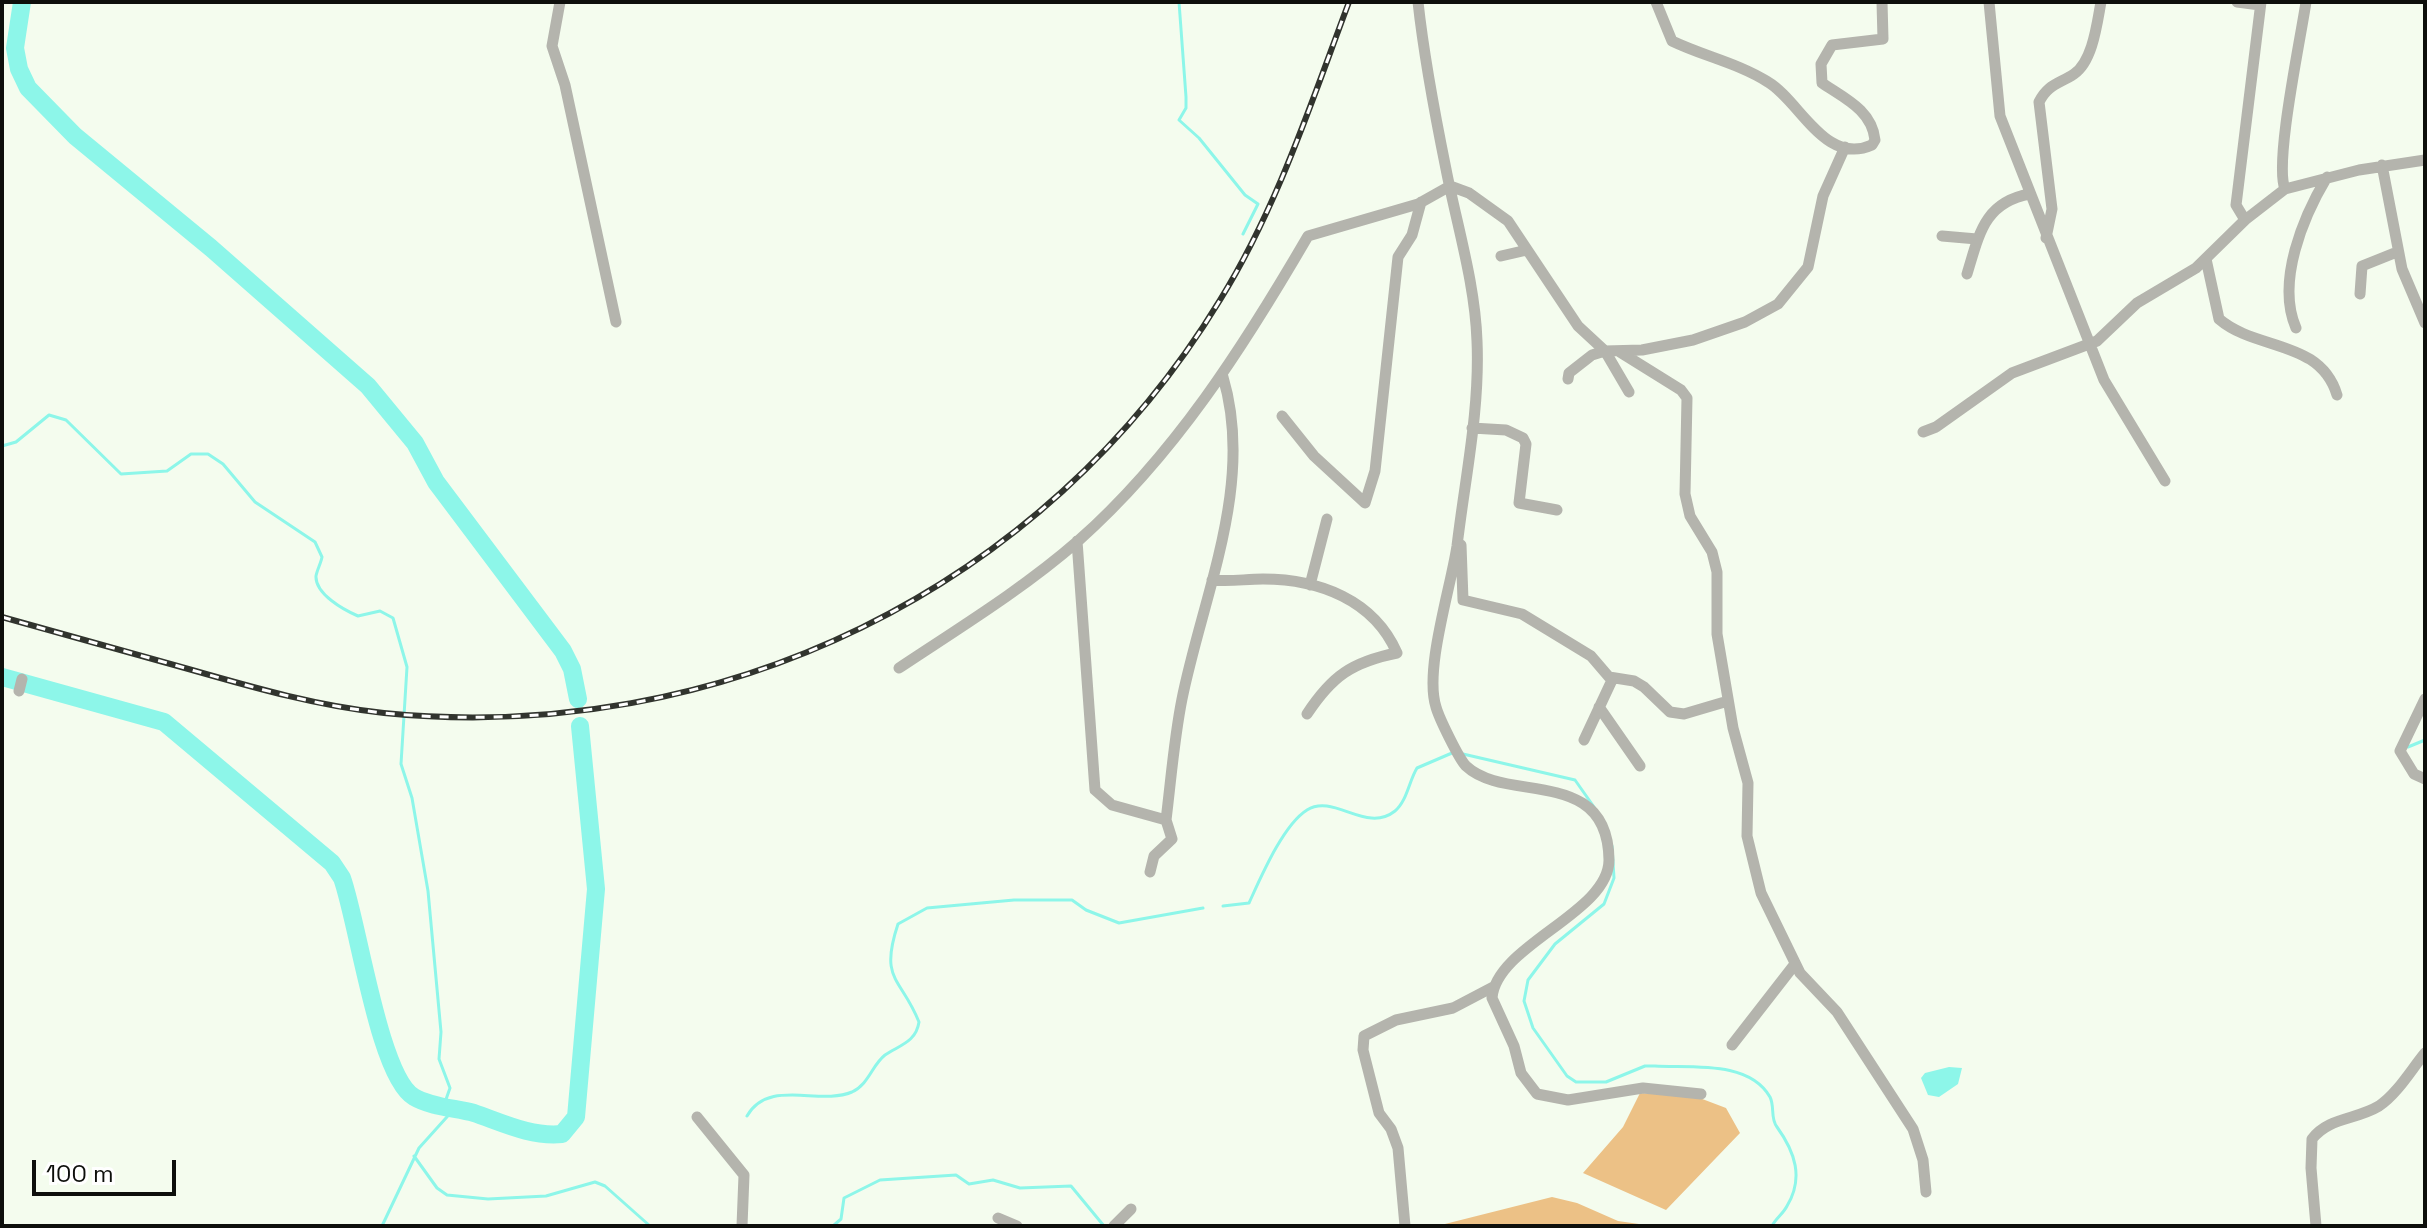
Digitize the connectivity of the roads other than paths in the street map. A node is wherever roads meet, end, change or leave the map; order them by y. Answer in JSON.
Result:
{"nodes":[{"id":1,"x":560,"y":2,"type":"edge"},
{"id":2,"x":1418,"y":2,"type":"edge"},
{"id":3,"x":1656,"y":2,"type":"edge"},
{"id":4,"x":1882,"y":2,"type":"edge"},
{"id":5,"x":1989,"y":2,"type":"edge"},
{"id":6,"x":2101,"y":2,"type":"edge"},
{"id":7,"x":2237,"y":2,"type":"edge"},
{"id":8,"x":2306,"y":2,"type":"edge"},
{"id":9,"x":2261,"y":4,"type":"edge"},
{"id":10,"x":1845,"y":147,"type":"junction"},
{"id":11,"x":2425,"y":162,"type":"edge"},
{"id":12,"x":2382,"y":165,"type":"junction"},
{"id":13,"x":2327,"y":177,"type":"junction"},
{"id":14,"x":1450,"y":186,"type":"junction"},
{"id":15,"x":2285,"y":189,"type":"junction"},
{"id":16,"x":2030,"y":194,"type":"junction"},
{"id":17,"x":1421,"y":202,"type":"junction"},
{"id":18,"x":2245,"y":220,"type":"junction"},
{"id":19,"x":1942,"y":236,"type":"dead end"},
{"id":20,"x":2046,"y":238,"type":"junction"},
{"id":21,"x":1977,"y":239,"type":"junction"},
{"id":22,"x":1527,"y":250,"type":"junction"},
{"id":23,"x":2397,"y":252,"type":"junction"},
{"id":24,"x":1501,"y":256,"type":"dead end"},
{"id":25,"x":2206,"y":259,"type":"junction"},
{"id":26,"x":1967,"y":274,"type":"dead end"},
{"id":27,"x":2360,"y":294,"type":"dead end"},
{"id":28,"x":616,"y":322,"type":"dead end"},
{"id":29,"x":2425,"y":323,"type":"edge"},
{"id":30,"x":2296,"y":328,"type":"dead end"},
{"id":31,"x":2089,"y":346,"type":"junction"},
{"id":32,"x":1605,"y":351,"type":"junction"},
{"id":33,"x":1620,"y":352,"type":"junction"},
{"id":34,"x":1223,"y":377,"type":"junction"},
{"id":35,"x":1568,"y":379,"type":"dead end"},
{"id":36,"x":1629,"y":392,"type":"dead end"},
{"id":37,"x":2337,"y":395,"type":"dead end"},
{"id":38,"x":1282,"y":416,"type":"dead end"},
{"id":39,"x":1472,"y":428,"type":"junction"},
{"id":40,"x":1923,"y":432,"type":"dead end"},
{"id":41,"x":2165,"y":481,"type":"dead end"},
{"id":42,"x":1557,"y":510,"type":"dead end"},
{"id":43,"x":1327,"y":519,"type":"dead end"},
{"id":44,"x":1458,"y":532,"type":"junction"},
{"id":45,"x":1077,"y":541,"type":"junction"},
{"id":46,"x":1212,"y":580,"type":"junction"},
{"id":47,"x":1310,"y":585,"type":"junction"},
{"id":48,"x":899,"y":668,"type":"dead end"},
{"id":49,"x":1613,"y":678,"type":"junction"},
{"id":50,"x":22,"y":679,"type":"dead end"},
{"id":51,"x":19,"y":691,"type":"dead end"},
{"id":52,"x":2425,"y":699,"type":"edge"},
{"id":53,"x":1728,"y":701,"type":"junction"},
{"id":54,"x":1599,"y":707,"type":"junction"},
{"id":55,"x":1307,"y":714,"type":"dead end"},
{"id":56,"x":1584,"y":740,"type":"dead end"},
{"id":57,"x":1640,"y":766,"type":"dead end"},
{"id":58,"x":2425,"y":779,"type":"edge"},
{"id":59,"x":1166,"y":820,"type":"junction"},
{"id":60,"x":1150,"y":872,"type":"dead end"},
{"id":61,"x":1795,"y":964,"type":"junction"},
{"id":62,"x":1493,"y":987,"type":"junction"},
{"id":63,"x":1732,"y":1045,"type":"dead end"},
{"id":64,"x":2425,"y":1053,"type":"edge"},
{"id":65,"x":1701,"y":1094,"type":"dead end"},
{"id":66,"x":697,"y":1117,"type":"dead end"},
{"id":67,"x":1926,"y":1192,"type":"dead end"},
{"id":68,"x":1131,"y":1209,"type":"dead end"},
{"id":69,"x":998,"y":1218,"type":"dead end"},
{"id":70,"x":742,"y":1226,"type":"edge"},
{"id":71,"x":1017,"y":1226,"type":"edge"},
{"id":72,"x":1114,"y":1226,"type":"edge"},
{"id":73,"x":1405,"y":1226,"type":"edge"},
{"id":74,"x":2316,"y":1226,"type":"edge"}],
"edges":[{"from":1,"to":28,"type":"street"},
{"from":2,"to":14,"type":"street"},
{"from":3,"to":10,"type":"street"},
{"from":4,"to":10,"type":"street"},
{"from":5,"to":16,"type":"street"},
{"from":6,"to":20,"type":"street"},
{"from":7,"to":9,"type":"street"},
{"from":8,"to":15,"type":"street"},
{"from":9,"to":18,"type":"street"},
{"from":10,"to":33,"type":"street"},
{"from":11,"to":12,"type":"street"},
{"from":12,"to":13,"type":"street"},
{"from":12,"to":23,"type":"street"},
{"from":13,"to":15,"type":"street"},
{"from":13,"to":30,"type":"street"},
{"from":14,"to":17,"type":"street"},
{"from":14,"to":22,"type":"street"},
{"from":14,"to":39,"type":"street"},
{"from":15,"to":18,"type":"street"},
{"from":16,"to":20,"type":"street"},
{"from":16,"to":21,"type":"street"},
{"from":17,"to":34,"type":"street"},
{"from":17,"to":38,"type":"street"},
{"from":18,"to":25,"type":"street"},
{"from":19,"to":21,"type":"street"},
{"from":20,"to":31,"type":"street"},
{"from":21,"to":26,"type":"street"},
{"from":22,"to":24,"type":"street"},
{"from":22,"to":32,"type":"street"},
{"from":23,"to":27,"type":"street"},
{"from":23,"to":29,"type":"street"},
{"from":25,"to":31,"type":"street"},
{"from":25,"to":37,"type":"street"},
{"from":31,"to":40,"type":"street"},
{"from":31,"to":41,"type":"street"},
{"from":32,"to":33,"type":"street"},
{"from":32,"to":35,"type":"street"},
{"from":32,"to":36,"type":"street"},
{"from":33,"to":53,"type":"street"},
{"from":34,"to":45,"type":"street"},
{"from":34,"to":46,"type":"street"},
{"from":39,"to":42,"type":"street"},
{"from":39,"to":44,"type":"street"},
{"from":43,"to":47,"type":"street"},
{"from":44,"to":49,"type":"street"},
{"from":44,"to":62,"type":"street"},
{"from":45,"to":48,"type":"street"},
{"from":45,"to":59,"type":"street"},
{"from":46,"to":47,"type":"street"},
{"from":46,"to":59,"type":"street"},
{"from":47,"to":55,"type":"street"},
{"from":49,"to":53,"type":"street"},
{"from":49,"to":54,"type":"street"},
{"from":50,"to":51,"type":"street"},
{"from":52,"to":58,"type":"street"},
{"from":53,"to":61,"type":"street"},
{"from":54,"to":56,"type":"street"},
{"from":54,"to":57,"type":"street"},
{"from":59,"to":60,"type":"street"},
{"from":61,"to":63,"type":"street"},
{"from":61,"to":67,"type":"street"},
{"from":62,"to":65,"type":"street"},
{"from":62,"to":73,"type":"street"},
{"from":64,"to":74,"type":"street"},
{"from":66,"to":70,"type":"street"},
{"from":68,"to":72,"type":"street"},
{"from":69,"to":71,"type":"street"}]}
